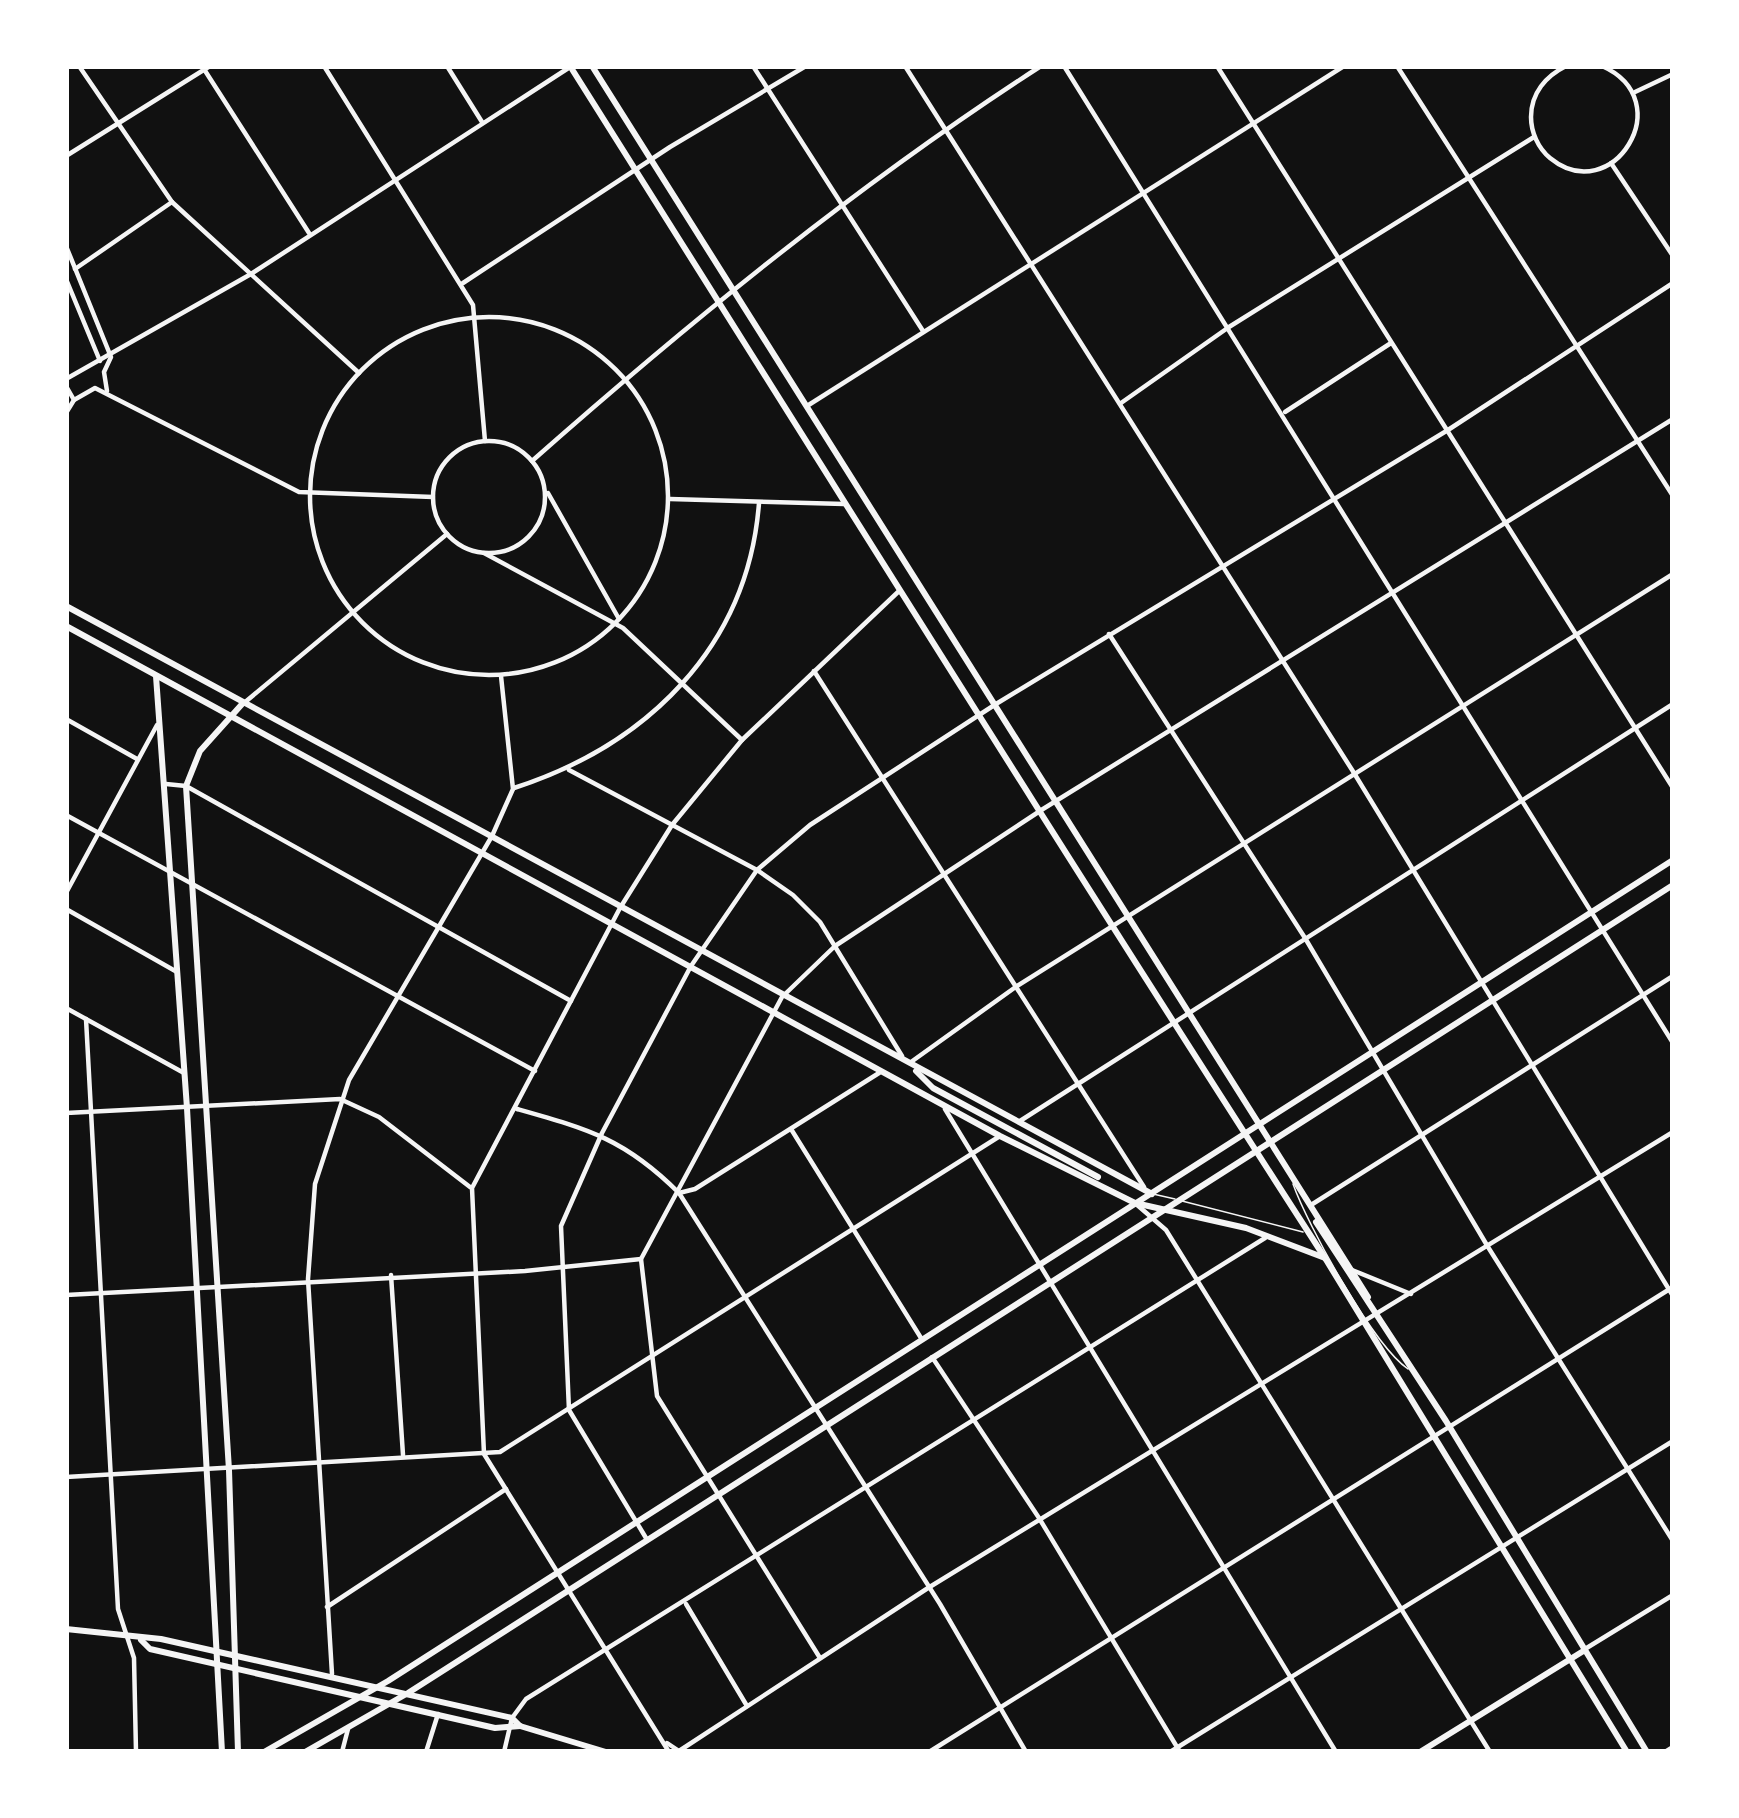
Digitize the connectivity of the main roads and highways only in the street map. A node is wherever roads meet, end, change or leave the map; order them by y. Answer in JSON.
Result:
{"nodes":[{"id":1,"x":571,"y":66,"type":"edge"},
{"id":2,"x":592,"y":66,"type":"edge"},
{"id":3,"x":66,"y":607,"type":"edge"},
{"id":4,"x":66,"y":626,"type":"edge"},
{"id":5,"x":156,"y":676,"type":"junction"},
{"id":6,"x":243,"y":703,"type":"junction"},
{"id":7,"x":230,"y":715,"type":"junction"},
{"id":8,"x":1673,"y":860,"type":"edge"},
{"id":9,"x":1673,"y":885,"type":"edge"},
{"id":10,"x":906,"y":1063,"type":"junction"},
{"id":11,"x":1263,"y":1123,"type":"junction"},
{"id":12,"x":1247,"y":1132,"type":"junction"},
{"id":13,"x":1273,"y":1140,"type":"junction"},
{"id":14,"x":1258,"y":1150,"type":"junction"},
{"id":15,"x":1099,"y":1177,"type":"dead end"},
{"id":16,"x":1149,"y":1193,"type":"junction"},
{"id":17,"x":1135,"y":1203,"type":"junction"},
{"id":18,"x":1166,"y":1209,"type":"junction"},
{"id":19,"x":1316,"y":1222,"type":"dead end"},
{"id":20,"x":1325,"y":1258,"type":"junction"},
{"id":21,"x":1379,"y":1316,"type":"junction"},
{"id":22,"x":66,"y":1628,"type":"edge"},
{"id":23,"x":141,"y":1640,"type":"junction"},
{"id":24,"x":1585,"y":1649,"type":"junction"},
{"id":25,"x":218,"y":1650,"type":"junction"},
{"id":26,"x":237,"y":1654,"type":"junction"},
{"id":27,"x":1571,"y":1658,"type":"junction"},
{"id":28,"x":218,"y":1662,"type":"junction"},
{"id":29,"x":237,"y":1666,"type":"junction"},
{"id":30,"x":380,"y":1686,"type":"junction"},
{"id":31,"x":408,"y":1693,"type":"junction"},
{"id":32,"x":363,"y":1695,"type":"junction"},
{"id":33,"x":392,"y":1702,"type":"junction"},
{"id":34,"x":520,"y":1726,"type":"junction"},
{"id":35,"x":601,"y":1751,"type":"edge"},
{"id":36,"x":222,"y":1752,"type":"edge"},
{"id":37,"x":238,"y":1752,"type":"edge"},
{"id":38,"x":264,"y":1752,"type":"edge"},
{"id":39,"x":305,"y":1752,"type":"edge"},
{"id":40,"x":1420,"y":1752,"type":"edge"},
{"id":41,"x":1627,"y":1752,"type":"edge"},
{"id":42,"x":1647,"y":1752,"type":"edge"}],
"edges":[{"from":1,"to":12,"type":"main road"},
{"from":2,"to":11,"type":"main road"},
{"from":3,"to":6,"type":"main road"},
{"from":4,"to":5,"type":"main road"},
{"from":5,"to":7,"type":"main road"},
{"from":5,"to":25,"type":"main road"},
{"from":6,"to":7,"type":"main road"},
{"from":6,"to":10,"type":"main road"},
{"from":7,"to":17,"type":"main road"},
{"from":7,"to":26,"type":"main road"},
{"from":8,"to":11,"type":"main road"},
{"from":9,"to":13,"type":"main road"},
{"from":10,"to":15,"type":"main road"},
{"from":10,"to":16,"type":"main road"},
{"from":11,"to":12,"type":"main road"},
{"from":11,"to":13,"type":"main road"},
{"from":12,"to":14,"type":"main road"},
{"from":12,"to":16,"type":"main road"},
{"from":13,"to":14,"type":"main road"},
{"from":13,"to":21,"type":"main road"},
{"from":14,"to":18,"type":"main road"},
{"from":14,"to":20,"type":"main road"},
{"from":16,"to":17,"type":"main road"},
{"from":17,"to":18,"type":"main road"},
{"from":17,"to":30,"type":"main road"},
{"from":18,"to":20,"type":"main road"},
{"from":18,"to":31,"type":"main road"},
{"from":19,"to":21,"type":"main road"},
{"from":20,"to":27,"type":"main road"},
{"from":21,"to":24,"type":"main road"},
{"from":22,"to":23,"type":"main road"},
{"from":23,"to":25,"type":"main road"},
{"from":23,"to":28,"type":"main road"},
{"from":24,"to":27,"type":"main road"},
{"from":24,"to":42,"type":"main road"},
{"from":25,"to":26,"type":"main road"},
{"from":25,"to":28,"type":"main road"},
{"from":26,"to":29,"type":"main road"},
{"from":26,"to":30,"type":"main road"},
{"from":27,"to":40,"type":"main road"},
{"from":27,"to":41,"type":"main road"},
{"from":28,"to":29,"type":"main road"},
{"from":28,"to":36,"type":"main road"},
{"from":29,"to":32,"type":"main road"},
{"from":29,"to":37,"type":"main road"},
{"from":30,"to":31,"type":"main road"},
{"from":30,"to":32,"type":"main road"},
{"from":31,"to":33,"type":"main road"},
{"from":31,"to":34,"type":"main road"},
{"from":32,"to":33,"type":"main road"},
{"from":32,"to":38,"type":"main road"},
{"from":33,"to":34,"type":"main road"},
{"from":33,"to":39,"type":"main road"},
{"from":34,"to":35,"type":"main road"}]}
